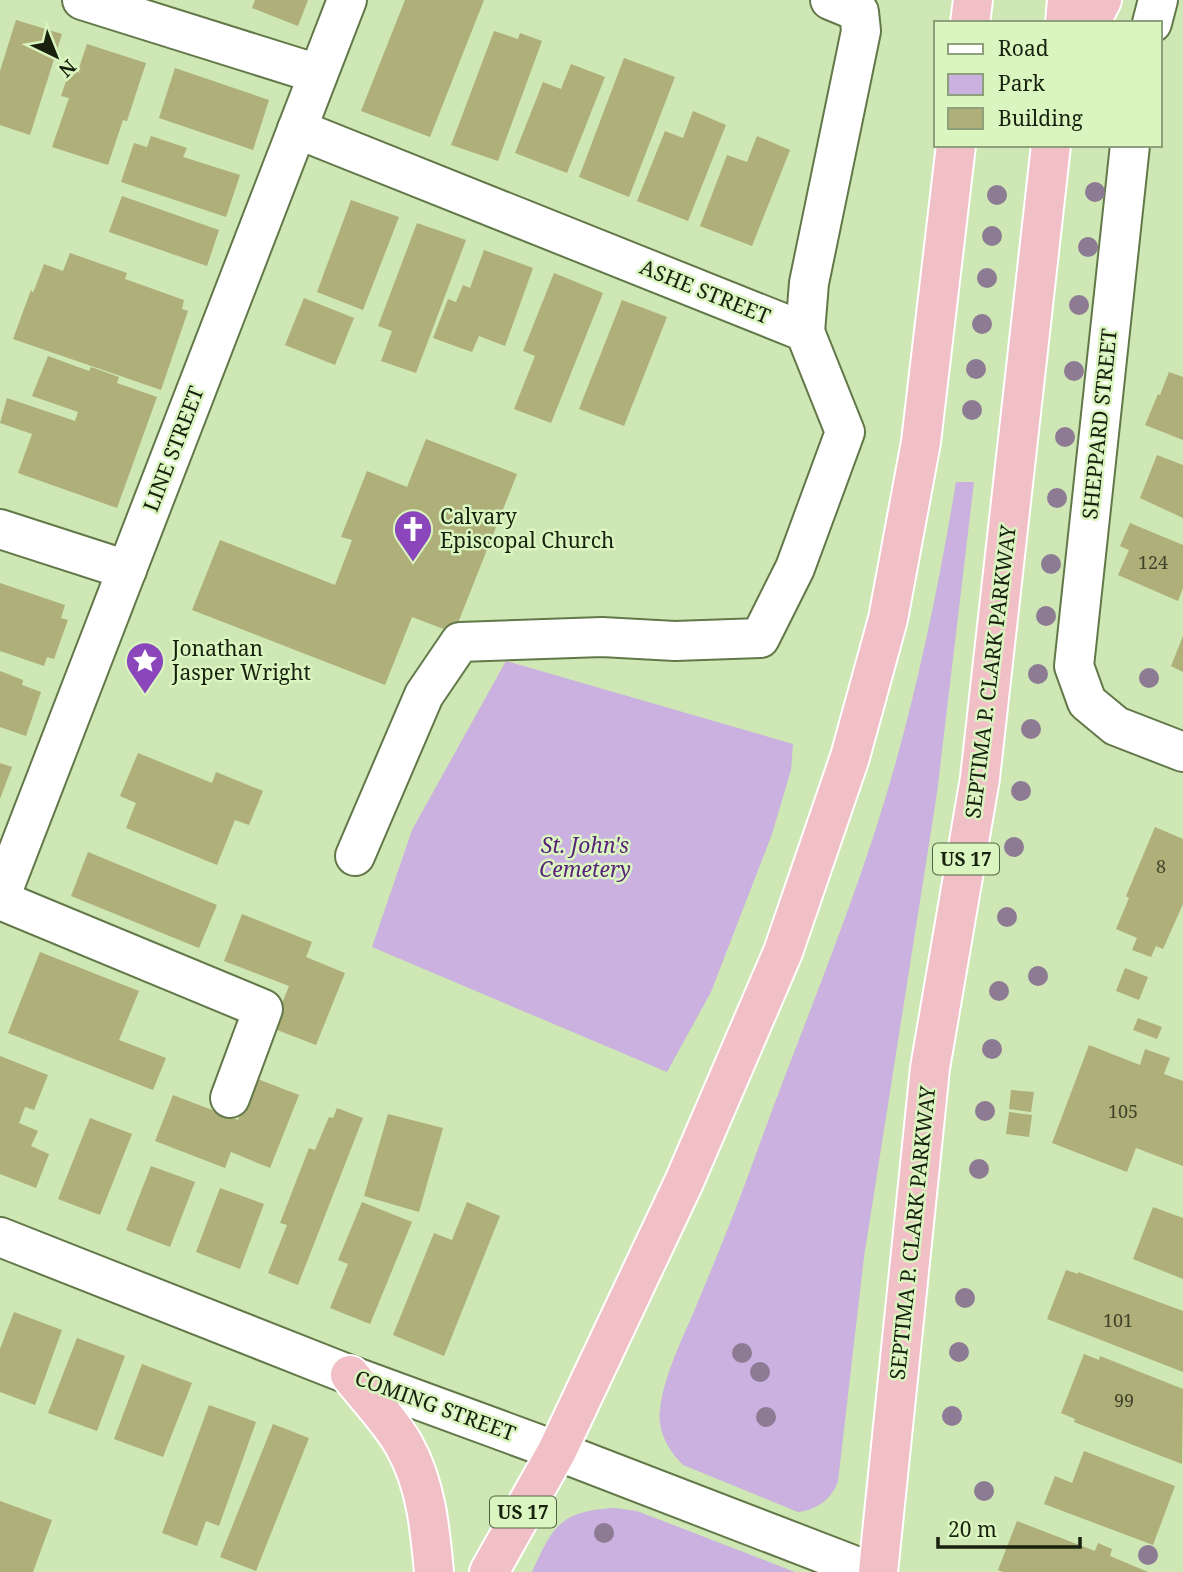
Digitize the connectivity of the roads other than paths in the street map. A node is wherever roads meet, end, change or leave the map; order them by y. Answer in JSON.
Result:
{"nodes":[{"id":1,"x":82,"y":0,"type":"edge"},
{"id":2,"x":347,"y":0,"type":"edge"},
{"id":3,"x":830,"y":0,"type":"edge"},
{"id":4,"x":973,"y":0,"type":"edge"},
{"id":5,"x":1067,"y":0,"type":"edge"},
{"id":6,"x":1102,"y":0,"type":"edge"},
{"id":7,"x":1158,"y":0,"type":"edge"},
{"id":8,"x":970,"y":21,"type":"edge"},
{"id":9,"x":1065,"y":21,"type":"edge"},
{"id":10,"x":1091,"y":21,"type":"edge"},
{"id":11,"x":1153,"y":21,"type":"edge"},
{"id":12,"x":318,"y":74,"type":"junction"},
{"id":13,"x":297,"y":129,"type":"junction"},
{"id":14,"x":956,"y":147,"type":"edge"},
{"id":15,"x":1051,"y":147,"type":"edge"},
{"id":16,"x":1130,"y":147,"type":"edge"},
{"id":17,"x":804,"y":332,"type":"junction"},
{"id":18,"x":0,"y":529,"type":"edge"},
{"id":19,"x":127,"y":570,"type":"junction"},
{"id":20,"x":1183,"y":752,"type":"edge"},
{"id":21,"x":355,"y":856,"type":"dead end"},
{"id":22,"x":0,"y":899,"type":"edge"},
{"id":23,"x":230,"y":1098,"type":"dead end"},
{"id":24,"x":0,"y":1237,"type":"edge"},
{"id":25,"x":349,"y":1375,"type":"junction"},
{"id":26,"x":557,"y":1451,"type":"junction"},
{"id":27,"x":435,"y":1572,"type":"edge"},
{"id":28,"x":489,"y":1572,"type":"edge"},
{"id":29,"x":871,"y":1572,"type":"edge"},
{"id":30,"x":878,"y":1572,"type":"edge"}],
"edges":[{"from":1,"to":12,"type":"street"},
{"from":2,"to":12,"type":"street","name":"LINE STREET"},
{"from":3,"to":17,"type":"street"},
{"from":4,"to":8,"type":"highway"},
{"from":5,"to":9,"type":"highway"},
{"from":6,"to":10,"type":"highway"},
{"from":7,"to":11,"type":"street"},
{"from":12,"to":13,"type":"street","name":"LINE STREET"},
{"from":13,"to":17,"type":"street","name":"ASHE STREET"},
{"from":13,"to":19,"type":"street","name":"LINE STREET"},
{"from":14,"to":26,"type":"highway","number":"US 17"},
{"from":15,"to":30,"type":"highway","name":"SEPTIMA P. CLARK PARKWAY","number":"US 17"},
{"from":16,"to":20,"type":"street","name":"SHEPPARD STREET"},
{"from":17,"to":21,"type":"street"},
{"from":18,"to":19,"type":"street"},
{"from":19,"to":22,"type":"street","name":"LINE STREET"},
{"from":22,"to":23,"type":"street"},
{"from":24,"to":25,"type":"street","name":"COMING STREET"},
{"from":25,"to":26,"type":"street","name":"COMING STREET"},
{"from":25,"to":27,"type":"highway"},
{"from":26,"to":28,"type":"highway","number":"US 17"},
{"from":26,"to":29,"type":"street","name":"COMING STREET"}]}
